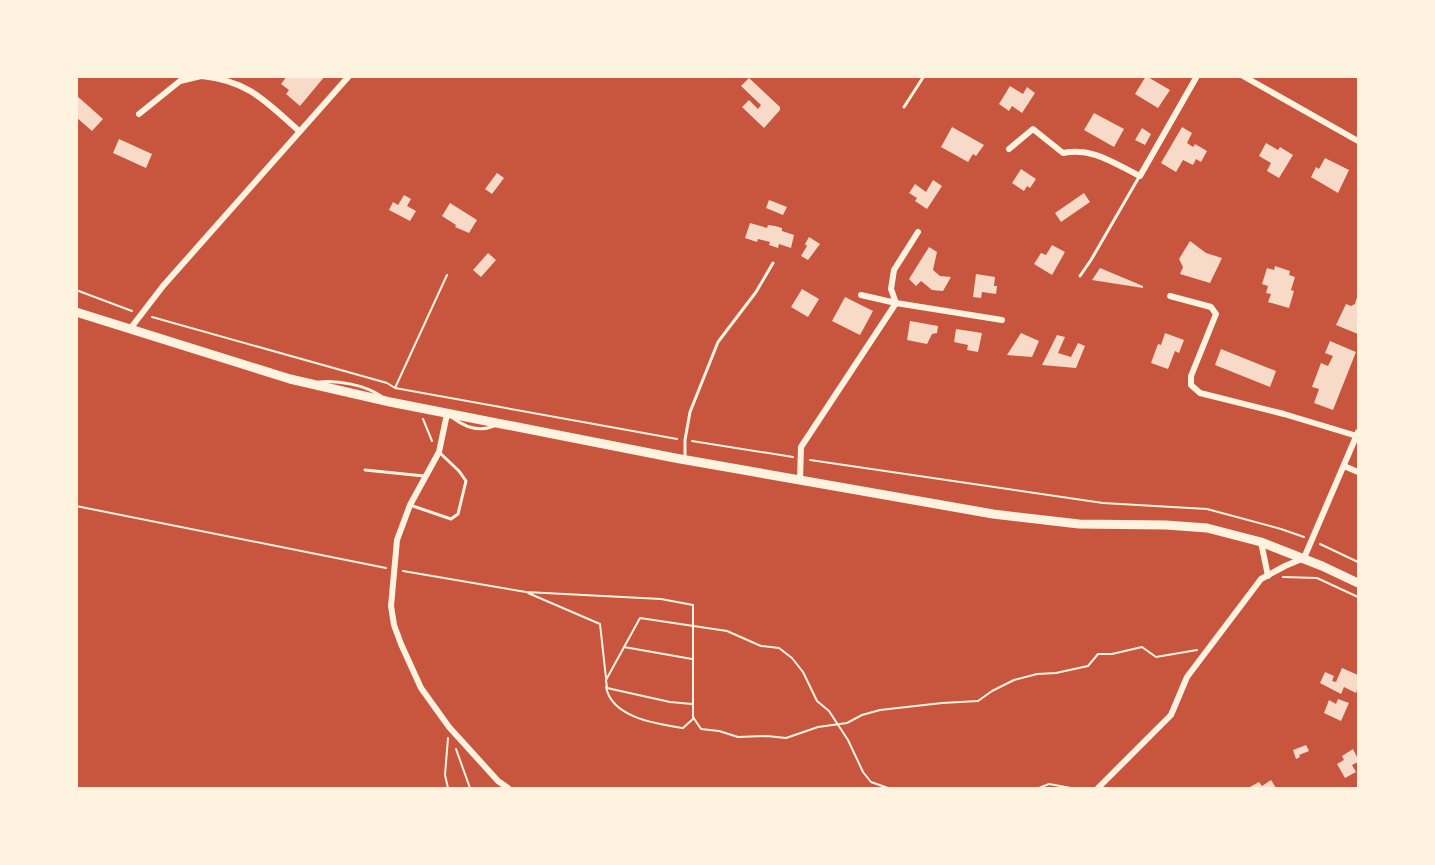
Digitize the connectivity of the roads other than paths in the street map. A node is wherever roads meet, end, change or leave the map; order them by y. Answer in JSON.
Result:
{"nodes":[{"id":1,"x":202,"y":76,"type":"edge"},
{"id":2,"x":349,"y":76,"type":"edge"},
{"id":3,"x":924,"y":76,"type":"edge"},
{"id":4,"x":1197,"y":76,"type":"edge"},
{"id":5,"x":1243,"y":76,"type":"edge"},
{"id":6,"x":221,"y":77,"type":"edge"},
{"id":7,"x":904,"y":107,"type":"dead end"},
{"id":8,"x":139,"y":114,"type":"dead end"},
{"id":9,"x":299,"y":131,"type":"junction"},
{"id":10,"x":1359,"y":141,"type":"edge"},
{"id":11,"x":1009,"y":149,"type":"dead end"},
{"id":12,"x":1140,"y":176,"type":"junction"},
{"id":13,"x":918,"y":232,"type":"dead end"},
{"id":14,"x":773,"y":263,"type":"dead end"},
{"id":15,"x":1080,"y":276,"type":"dead end"},
{"id":16,"x":861,"y":295,"type":"dead end"},
{"id":17,"x":1170,"y":296,"type":"dead end"},
{"id":18,"x":896,"y":303,"type":"junction"},
{"id":19,"x":76,"y":312,"type":"edge"},
{"id":20,"x":1002,"y":320,"type":"dead end"},
{"id":21,"x":130,"y":329,"type":"junction"},
{"id":22,"x":447,"y":414,"type":"junction"},
{"id":23,"x":1358,"y":434,"type":"edge"},
{"id":24,"x":438,"y":453,"type":"junction"},
{"id":25,"x":685,"y":459,"type":"junction"},
{"id":26,"x":1344,"y":466,"type":"junction"},
{"id":27,"x":365,"y":470,"type":"dead end"},
{"id":28,"x":1359,"y":472,"type":"edge"},
{"id":29,"x":426,"y":477,"type":"junction"},
{"id":30,"x":800,"y":480,"type":"junction"},
{"id":31,"x":410,"y":505,"type":"junction"},
{"id":32,"x":1261,"y":542,"type":"junction"},
{"id":33,"x":1304,"y":558,"type":"junction"},
{"id":34,"x":1270,"y":575,"type":"junction"},
{"id":35,"x":1359,"y":583,"type":"edge"},
{"id":36,"x":508,"y":789,"type":"edge"},
{"id":37,"x":1098,"y":789,"type":"edge"}],
"edges":[{"from":1,"to":6,"type":"street"},
{"from":1,"to":8,"type":"street"},
{"from":2,"to":9,"type":"street"},
{"from":3,"to":7,"type":"lane"},
{"from":4,"to":12,"type":"street"},
{"from":5,"to":10,"type":"street"},
{"from":6,"to":9,"type":"street"},
{"from":9,"to":21,"type":"street"},
{"from":11,"to":12,"type":"street"},
{"from":12,"to":15,"type":"lane"},
{"from":13,"to":18,"type":"street"},
{"from":14,"to":25,"type":"lane"},
{"from":16,"to":18,"type":"street"},
{"from":17,"to":23,"type":"street"},
{"from":18,"to":20,"type":"street"},
{"from":18,"to":30,"type":"street"},
{"from":19,"to":21,"type":"main road"},
{"from":21,"to":22,"type":"main road"},
{"from":22,"to":24,"type":"street"},
{"from":22,"to":25,"type":"main road"},
{"from":23,"to":26,"type":"street"},
{"from":24,"to":29,"type":"street"},
{"from":24,"to":31,"type":"lane"},
{"from":25,"to":30,"type":"main road"},
{"from":26,"to":28,"type":"street"},
{"from":26,"to":33,"type":"street"},
{"from":27,"to":29,"type":"lane"},
{"from":29,"to":31,"type":"street"},
{"from":30,"to":32,"type":"main road"},
{"from":31,"to":36,"type":"street"},
{"from":32,"to":33,"type":"main road"},
{"from":32,"to":34,"type":"street"},
{"from":33,"to":34,"type":"street"},
{"from":33,"to":35,"type":"main road"},
{"from":34,"to":37,"type":"street"}]}
